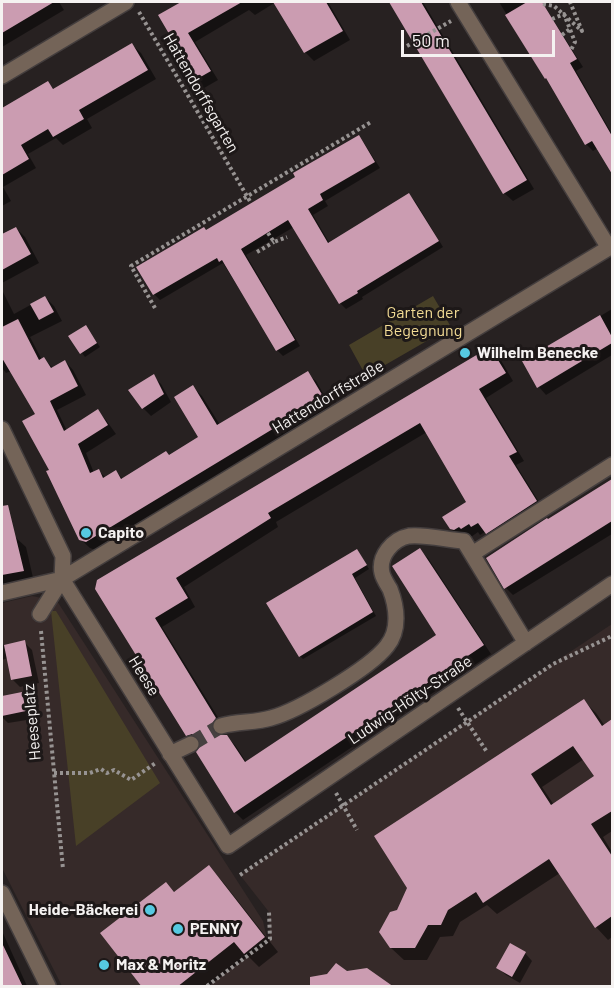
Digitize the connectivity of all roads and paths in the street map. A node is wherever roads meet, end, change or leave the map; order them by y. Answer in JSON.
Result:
{"nodes":[{"id":1,"x":126,"y":2,"type":"edge"},
{"id":2,"x":570,"y":2,"type":"edge"},
{"id":3,"x":543,"y":4,"type":"dead end"},
{"id":4,"x":462,"y":7,"type":"edge"},
{"id":5,"x":139,"y":11,"type":"dead end"},
{"id":6,"x":564,"y":14,"type":"junction"},
{"id":7,"x":552,"y":19,"type":"dead end"},
{"id":8,"x":570,"y":29,"type":"junction"},
{"id":9,"x":562,"y":35,"type":"dead end"},
{"id":10,"x":407,"y":46,"type":"dead end"},
{"id":11,"x":571,"y":50,"type":"dead end"},
{"id":12,"x":2,"y":76,"type":"edge"},
{"id":13,"x":370,"y":122,"type":"dead end"},
{"id":14,"x":248,"y":196,"type":"junction"},
{"id":15,"x":251,"y":203,"type":"dead end"},
{"id":16,"x":268,"y":233,"type":"dead end"},
{"id":17,"x":286,"y":237,"type":"dead end"},
{"id":18,"x":274,"y":242,"type":"junction"},
{"id":19,"x":611,"y":247,"type":"edge"},
{"id":20,"x":257,"y":252,"type":"dead end"},
{"id":21,"x":155,"y":308,"type":"dead end"},
{"id":22,"x":2,"y":429,"type":"edge"},
{"id":23,"x":612,"y":465,"type":"edge"},
{"id":24,"x":472,"y":554,"type":"junction"},
{"id":25,"x":62,"y":579,"type":"junction"},
{"id":26,"x":612,"y":584,"type":"edge"},
{"id":27,"x":2,"y":593,"type":"edge"},
{"id":28,"x":40,"y":614,"type":"joint"},
{"id":29,"x":612,"y":636,"type":"edge"},
{"id":30,"x":526,"y":643,"type":"junction"},
{"id":31,"x":450,"y":695,"type":"junction"},
{"id":32,"x":466,"y":721,"type":"junction"},
{"id":33,"x":221,"y":726,"type":"tunnel mouth"},
{"id":34,"x":191,"y":744,"type":"tunnel mouth"},
{"id":35,"x":487,"y":752,"type":"dead end"},
{"id":36,"x":170,"y":754,"type":"junction"},
{"id":37,"x":54,"y":773,"type":"junction"},
{"id":38,"x":333,"y":788,"type":"dead end"},
{"id":39,"x":343,"y":805,"type":"junction"},
{"id":40,"x":357,"y":830,"type":"dead end"},
{"id":41,"x":228,"y":846,"type":"joint"},
{"id":42,"x":63,"y":869,"type":"dead end"},
{"id":43,"x":240,"y":875,"type":"dead end"},
{"id":44,"x":2,"y":892,"type":"edge"},
{"id":45,"x":269,"y":912,"type":"dead end"},
{"id":46,"x":48,"y":987,"type":"edge"},
{"id":47,"x":207,"y":987,"type":"edge"}],
"edges":[{"from":1,"to":12,"type":"street"},
{"from":2,"to":6,"type":"path"},
{"from":3,"to":6,"type":"path"},
{"from":4,"to":10,"type":"path"},
{"from":4,"to":19,"type":"street"},
{"from":5,"to":14,"type":"path","name":"Hattendorffsgarten"},
{"from":6,"to":7,"type":"path"},
{"from":6,"to":8,"type":"path"},
{"from":8,"to":9,"type":"path"},
{"from":8,"to":11,"type":"path"},
{"from":13,"to":14,"type":"path"},
{"from":14,"to":15,"type":"path","name":"Hattendorffsgarten"},
{"from":14,"to":21,"type":"path"},
{"from":16,"to":18,"type":"path"},
{"from":17,"to":18,"type":"path"},
{"from":18,"to":20,"type":"path"},
{"from":19,"to":25,"type":"street","name":"Hattendorffstraße"},
{"from":22,"to":25,"type":"street"},
{"from":23,"to":24,"type":"street"},
{"from":24,"to":30,"type":"street"},
{"from":24,"to":33,"type":"street"},
{"from":25,"to":27,"type":"street"},
{"from":25,"to":28,"type":"street"},
{"from":25,"to":36,"type":"street","name":"Heese"},
{"from":26,"to":30,"type":"street","name":"Ludwig-Hölty-Straße"},
{"from":28,"to":37,"type":"path","name":"Heeseplatz"},
{"from":29,"to":32,"type":"path"},
{"from":30,"to":31,"type":"street","name":"Ludwig-Hölty-Straße"},
{"from":31,"to":32,"type":"path"},
{"from":31,"to":41,"type":"street","name":"Ludwig-Hölty-Straße"},
{"from":32,"to":35,"type":"path"},
{"from":32,"to":39,"type":"path"},
{"from":34,"to":36,"type":"street"},
{"from":36,"to":37,"type":"path"},
{"from":36,"to":41,"type":"street","name":"Heese"},
{"from":37,"to":42,"type":"path","name":"Heeseplatz"},
{"from":38,"to":39,"type":"path"},
{"from":39,"to":40,"type":"path"},
{"from":39,"to":43,"type":"path"},
{"from":44,"to":46,"type":"street"},
{"from":45,"to":47,"type":"path"}]}
